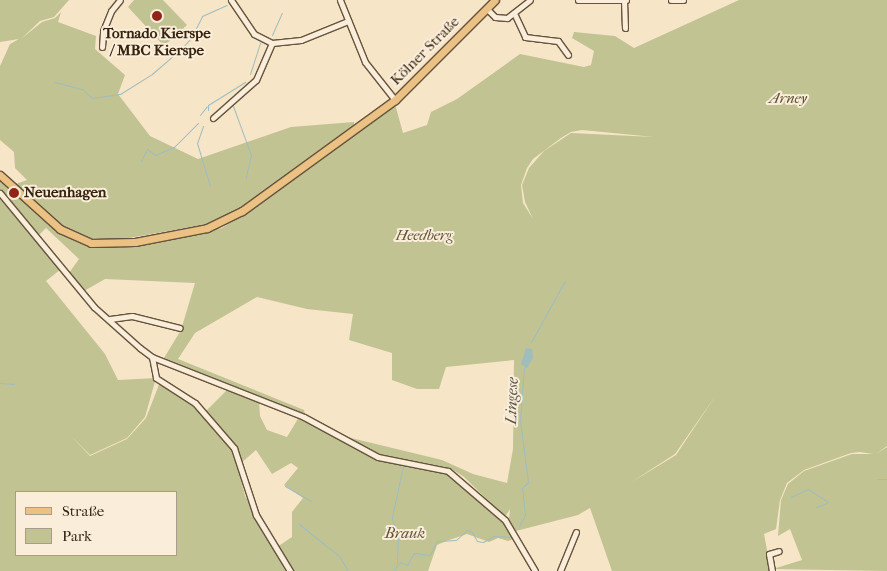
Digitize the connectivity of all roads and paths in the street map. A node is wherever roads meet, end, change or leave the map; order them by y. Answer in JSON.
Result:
{"nodes":[{"id":1,"x":120,"y":0,"type":"edge"},
{"id":2,"x":231,"y":0,"type":"edge"},
{"id":3,"x":340,"y":0,"type":"edge"},
{"id":4,"x":495,"y":0,"type":"edge"},
{"id":5,"x":530,"y":0,"type":"edge"},
{"id":6,"x":578,"y":0,"type":"edge"},
{"id":7,"x":625,"y":0,"type":"edge"},
{"id":8,"x":671,"y":0,"type":"edge"},
{"id":9,"x":683,"y":0,"type":"edge"},
{"id":10,"x":487,"y":9,"type":"junction"},
{"id":11,"x":514,"y":13,"type":"junction"},
{"id":12,"x":348,"y":21,"type":"junction"},
{"id":13,"x":625,"y":28,"type":"dead end"},
{"id":14,"x":272,"y":42,"type":"junction"},
{"id":15,"x":102,"y":47,"type":"dead end"},
{"id":16,"x":568,"y":55,"type":"dead end"},
{"id":17,"x":395,"y":100,"type":"junction"},
{"id":18,"x":213,"y":118,"type":"dead end"},
{"id":19,"x":0,"y":175,"type":"edge"},
{"id":20,"x":0,"y":193,"type":"edge"},
{"id":21,"x":110,"y":320,"type":"junction"},
{"id":22,"x":180,"y":328,"type":"dead end"},
{"id":23,"x":152,"y":356,"type":"junction"},
{"id":24,"x":576,"y":532,"type":"dead end"},
{"id":25,"x":779,"y":551,"type":"dead end"},
{"id":26,"x":290,"y":571,"type":"edge"},
{"id":27,"x":535,"y":571,"type":"edge"},
{"id":28,"x":560,"y":571,"type":"edge"},
{"id":29,"x":772,"y":571,"type":"edge"}],
"edges":[{"from":1,"to":15,"type":"street"},
{"from":2,"to":14,"type":"street"},
{"from":3,"to":12,"type":"street"},
{"from":4,"to":10,"type":"main road","name":"Kölner Straße"},
{"from":5,"to":11,"type":"street"},
{"from":6,"to":7,"type":"street"},
{"from":7,"to":13,"type":"street"},
{"from":8,"to":9,"type":"street"},
{"from":10,"to":11,"type":"street"},
{"from":10,"to":17,"type":"main road","name":"Kölner Straße"},
{"from":11,"to":16,"type":"street"},
{"from":12,"to":14,"type":"street"},
{"from":12,"to":17,"type":"street"},
{"from":14,"to":18,"type":"street"},
{"from":17,"to":19,"type":"main road","name":"Kölner Straße"},
{"from":20,"to":21,"type":"street"},
{"from":21,"to":22,"type":"street"},
{"from":21,"to":23,"type":"street"},
{"from":23,"to":26,"type":"street"},
{"from":23,"to":27,"type":"street"},
{"from":24,"to":28,"type":"street"},
{"from":25,"to":29,"type":"street"}]}
